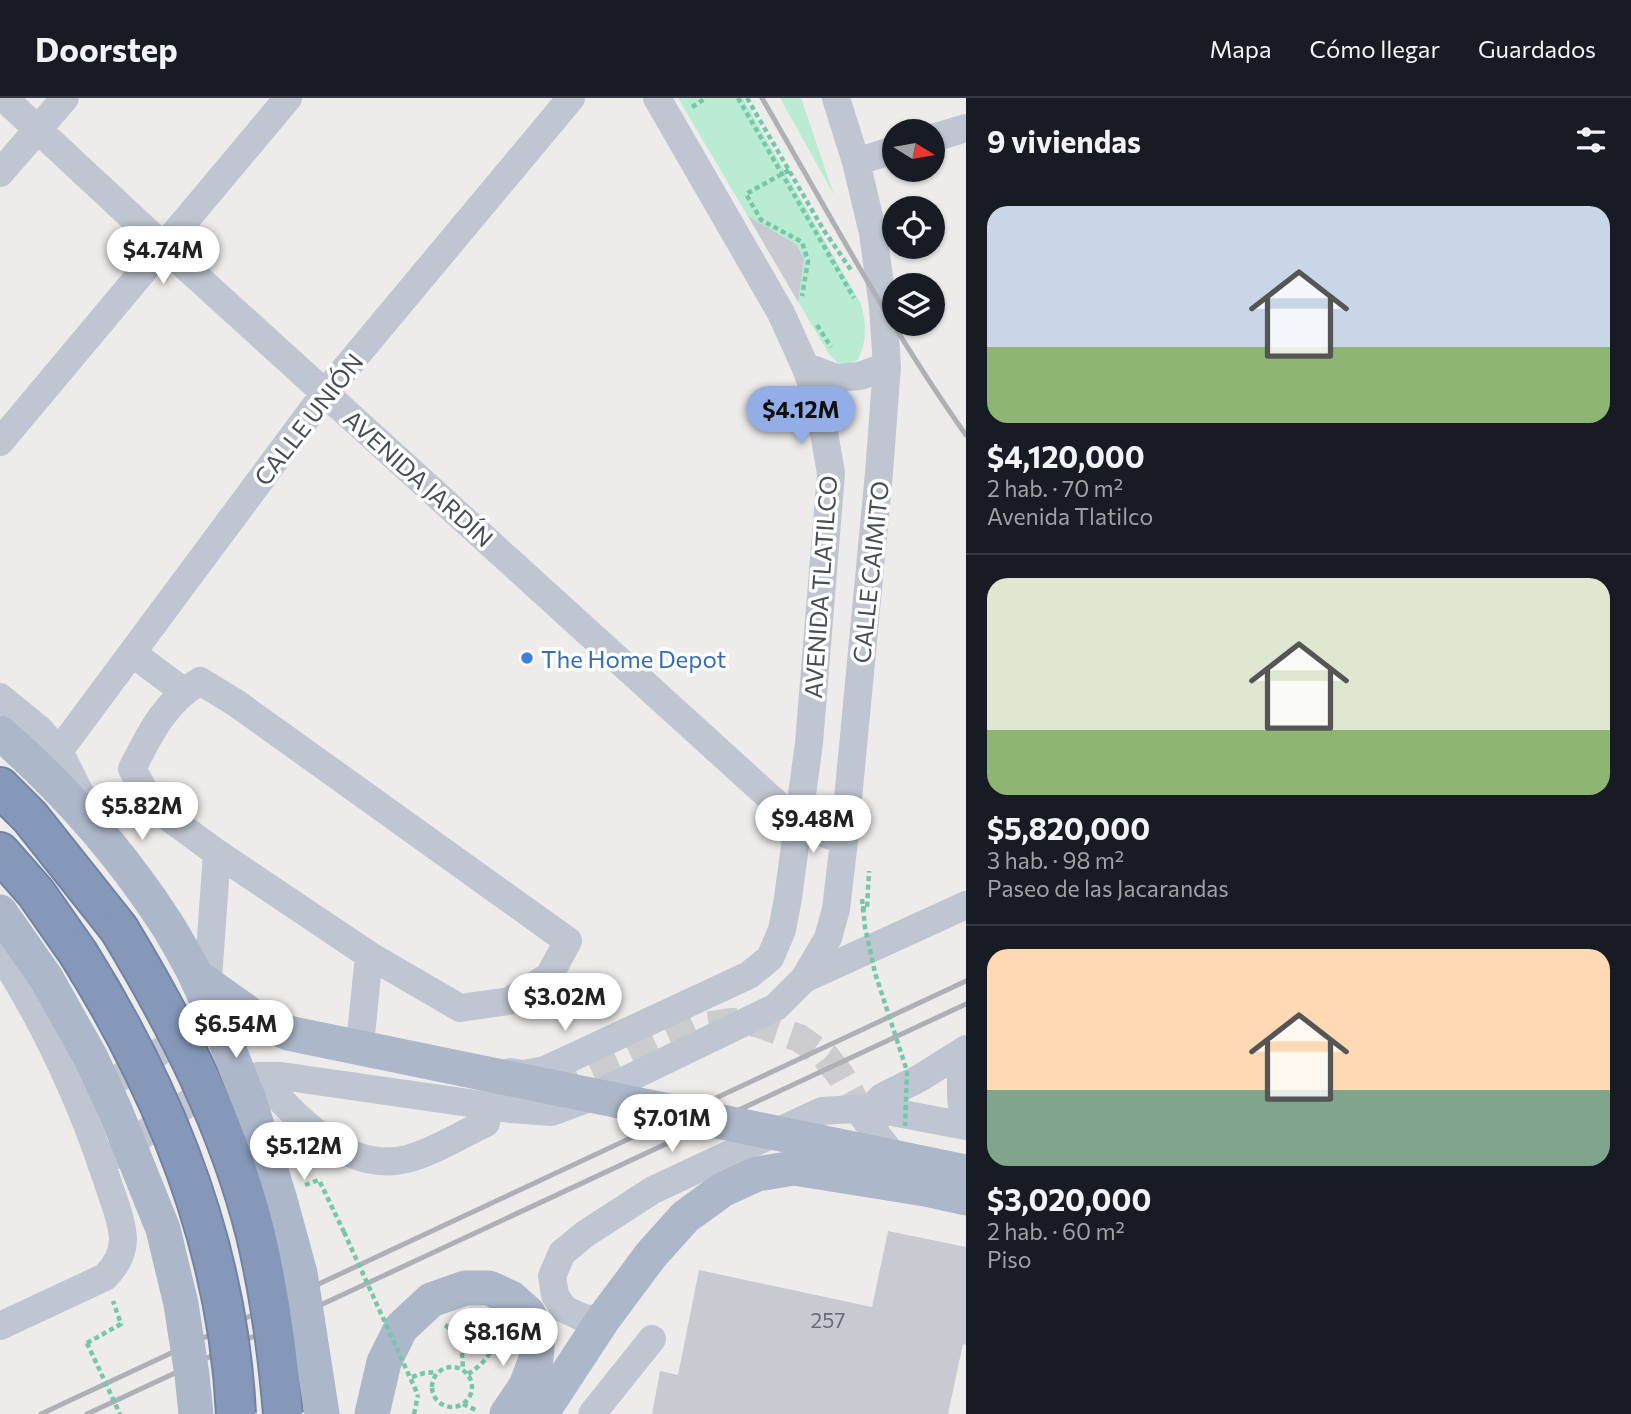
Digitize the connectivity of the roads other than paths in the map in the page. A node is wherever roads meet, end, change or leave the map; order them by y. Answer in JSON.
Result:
{"nodes":[{"id":1,"x":4,"y":98,"type":"edge"},
{"id":2,"x":65,"y":98,"type":"edge"},
{"id":3,"x":288,"y":98,"type":"edge"},
{"id":4,"x":571,"y":98,"type":"edge"},
{"id":5,"x":657,"y":98,"type":"edge"},
{"id":6,"x":836,"y":98,"type":"edge"},
{"id":7,"x":966,"y":128,"type":"edge"},
{"id":8,"x":38,"y":130,"type":"junction"},
{"id":9,"x":945,"y":134,"type":"edge"},
{"id":10,"x":882,"y":154,"type":"edge"},
{"id":11,"x":856,"y":162,"type":"junction"},
{"id":12,"x":0,"y":173,"type":"edge"},
{"id":13,"x":164,"y":247,"type":"junction"},
{"id":14,"x":805,"y":366,"type":"junction"},
{"id":15,"x":887,"y":366,"type":"junction"},
{"id":16,"x":325,"y":393,"type":"junction"},
{"id":17,"x":0,"y":442,"type":"edge"},
{"id":18,"x":132,"y":653,"type":"junction"},
{"id":19,"x":183,"y":691,"type":"junction"},
{"id":20,"x":0,"y":697,"type":"edge"},
{"id":21,"x":0,"y":733,"type":"edge"},
{"id":22,"x":58,"y":751,"type":"junction"},
{"id":23,"x":0,"y":787,"type":"edge"},
{"id":24,"x":799,"y":824,"type":"junction"},
{"id":25,"x":844,"y":841,"type":"junction"},
{"id":26,"x":0,"y":852,"type":"edge"},
{"id":27,"x":217,"y":853,"type":"junction"},
{"id":28,"x":966,"y":905,"type":"edge"},
{"id":29,"x":0,"y":912,"type":"edge"},
{"id":30,"x":0,"y":953,"type":"edge"},
{"id":31,"x":369,"y":955,"type":"junction"},
{"id":32,"x":202,"y":977,"type":"junction"},
{"id":33,"x":804,"y":979,"type":"junction"},
{"id":34,"x":229,"y":1007,"type":"junction"},
{"id":35,"x":360,"y":1045,"type":"junction"},
{"id":36,"x":966,"y":1051,"type":"edge"},
{"id":37,"x":258,"y":1076,"type":"junction"},
{"id":38,"x":197,"y":1097,"type":"junction"},
{"id":39,"x":868,"y":1113,"type":"junction"},
{"id":40,"x":86,"y":1121,"type":"junction"},
{"id":41,"x":486,"y":1123,"type":"dead end"},
{"id":42,"x":965,"y":1125,"type":"edge"},
{"id":43,"x":102,"y":1164,"type":"junction"},
{"id":44,"x":966,"y":1172,"type":"edge"},
{"id":45,"x":925,"y":1189,"type":"junction"},
{"id":46,"x":966,"y":1198,"type":"edge"},
{"id":47,"x":604,"y":1318,"type":"junction"},
{"id":48,"x":0,"y":1326,"type":"edge"},
{"id":49,"x":652,"y":1339,"type":"dead end"},
{"id":50,"x":196,"y":1414,"type":"edge"},
{"id":51,"x":236,"y":1414,"type":"edge"},
{"id":52,"x":283,"y":1414,"type":"edge"},
{"id":53,"x":322,"y":1414,"type":"edge"},
{"id":54,"x":372,"y":1414,"type":"edge"},
{"id":55,"x":508,"y":1414,"type":"edge"},
{"id":56,"x":541,"y":1414,"type":"edge"},
{"id":57,"x":592,"y":1414,"type":"edge"}],
"edges":[{"from":1,"to":8,"type":"street","name":"AVENIDA JARDÍN"},
{"from":2,"to":8,"type":"street"},
{"from":3,"to":13,"type":"street"},
{"from":4,"to":16,"type":"street","name":"CALLE UNIÓN"},
{"from":5,"to":14,"type":"street","name":"AVENIDA TLATILCO"},
{"from":6,"to":11,"type":"street","name":"CALLE CAIMITO"},
{"from":7,"to":9,"type":"street"},
{"from":8,"to":12,"type":"street"},
{"from":8,"to":13,"type":"street","name":"AVENIDA JARDÍN"},
{"from":10,"to":11,"type":"street"},
{"from":11,"to":15,"type":"street","name":"CALLE CAIMITO"},
{"from":13,"to":16,"type":"street","name":"AVENIDA JARDÍN"},
{"from":13,"to":17,"type":"street"},
{"from":14,"to":15,"type":"street"},
{"from":14,"to":24,"type":"street","name":"AVENIDA TLATILCO"},
{"from":15,"to":25,"type":"street","name":"CALLE CAIMITO"},
{"from":16,"to":18,"type":"street","name":"CALLE UNIÓN"},
{"from":16,"to":24,"type":"street","name":"AVENIDA JARDÍN"},
{"from":18,"to":19,"type":"street"},
{"from":18,"to":22,"type":"street","name":"CALLE UNIÓN"},
{"from":19,"to":27,"type":"street"},
{"from":19,"to":31,"type":"street"},
{"from":20,"to":22,"type":"street"},
{"from":21,"to":32,"type":"main road"},
{"from":22,"to":32,"type":"street"},
{"from":23,"to":52,"type":"highway","bridge":true},
{"from":24,"to":25,"type":"street","name":"AVENIDA JARDÍN"},
{"from":24,"to":35,"type":"street","name":"AVENIDA TLATILCO"},
{"from":25,"to":33,"type":"street","name":"CALLE CAIMITO"},
{"from":26,"to":51,"type":"highway","bridge":true},
{"from":27,"to":31,"type":"street"},
{"from":27,"to":32,"type":"street"},
{"from":28,"to":33,"type":"street"},
{"from":29,"to":50,"type":"main road","bridge":true},
{"from":30,"to":40,"type":"street"},
{"from":31,"to":35,"type":"street"},
{"from":32,"to":34,"type":"street"},
{"from":32,"to":44,"type":"main road","bridge":true},
{"from":32,"to":53,"type":"main road","bridge":true},
{"from":33,"to":37,"type":"street"},
{"from":34,"to":35,"type":"street","name":"AVENIDA TLATILCO"},
{"from":34,"to":38,"type":"street"},
{"from":34,"to":40,"type":"street"},
{"from":36,"to":39,"type":"street"},
{"from":36,"to":42,"type":"street"},
{"from":37,"to":38,"type":"street"},
{"from":37,"to":41,"type":"street"},
{"from":38,"to":43,"type":"street"},
{"from":39,"to":42,"type":"street"},
{"from":39,"to":45,"type":"street"},
{"from":39,"to":47,"type":"street"},
{"from":40,"to":43,"type":"street"},
{"from":43,"to":48,"type":"street"},
{"from":45,"to":46,"type":"main road"},
{"from":45,"to":47,"type":"main road"},
{"from":47,"to":56,"type":"main road"},
{"from":49,"to":57,"type":"street"},
{"from":54,"to":55,"type":"main road"}]}
